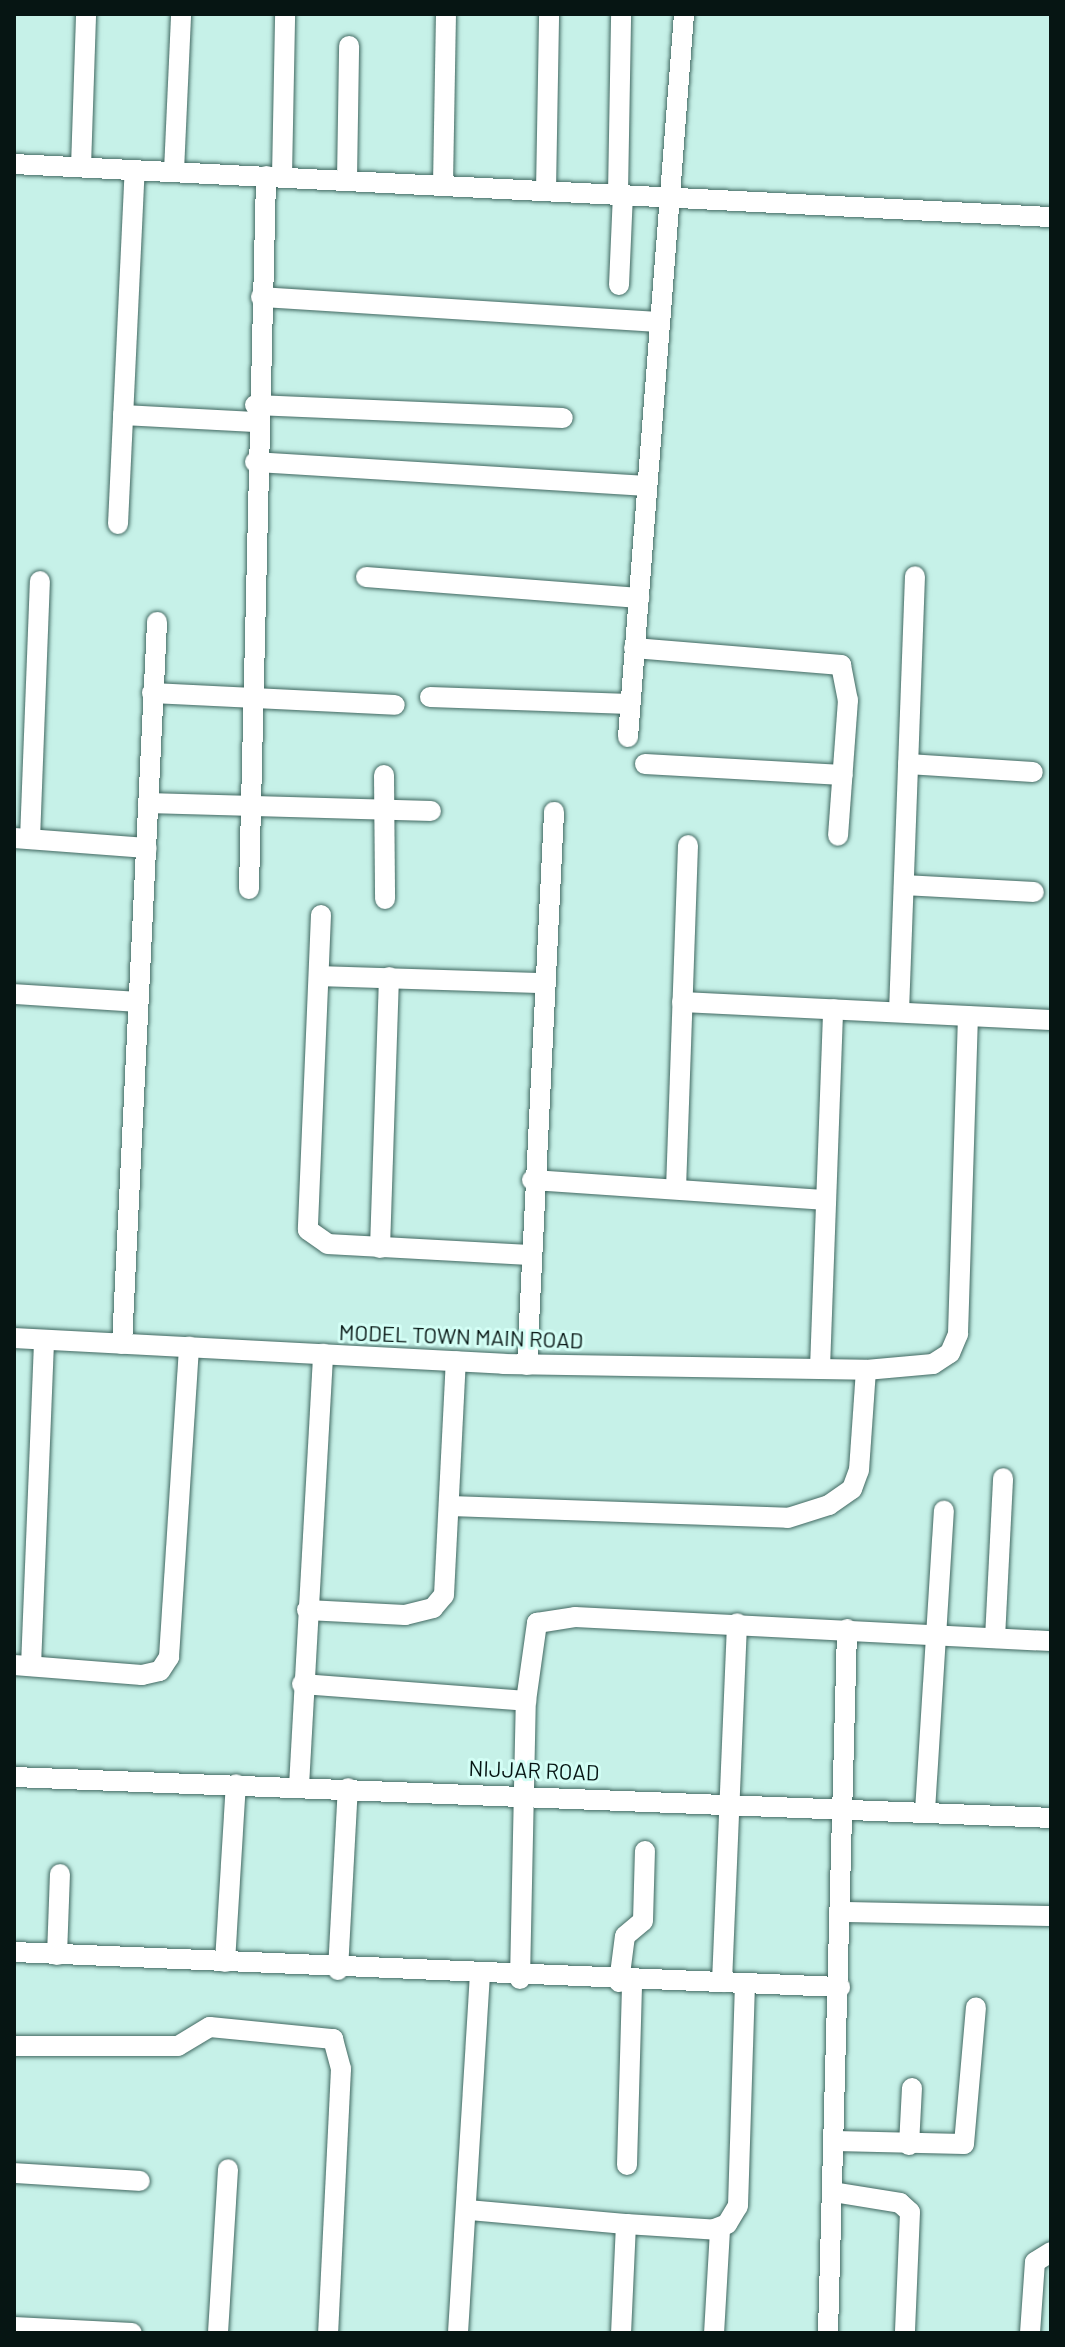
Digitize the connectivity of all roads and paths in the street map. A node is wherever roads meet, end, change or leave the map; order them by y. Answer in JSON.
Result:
{"nodes":[{"id":1,"x":86,"y":14,"type":"edge"},
{"id":2,"x":181,"y":14,"type":"edge"},
{"id":3,"x":285,"y":14,"type":"edge"},
{"id":4,"x":549,"y":14,"type":"edge"},
{"id":5,"x":621,"y":14,"type":"edge"},
{"id":6,"x":684,"y":14,"type":"edge"},
{"id":7,"x":446,"y":16,"type":"edge"},
{"id":8,"x":349,"y":46,"type":"dead end"},
{"id":9,"x":14,"y":164,"type":"edge"},
{"id":10,"x":81,"y":167,"type":"junction"},
{"id":11,"x":135,"y":170,"type":"junction"},
{"id":12,"x":174,"y":171,"type":"junction"},
{"id":13,"x":274,"y":177,"type":"junction"},
{"id":14,"x":347,"y":180,"type":"junction"},
{"id":15,"x":443,"y":185,"type":"junction"},
{"id":16,"x":546,"y":191,"type":"junction"},
{"id":17,"x":621,"y":194,"type":"junction"},
{"id":18,"x":669,"y":197,"type":"junction"},
{"id":19,"x":1051,"y":217,"type":"edge"},
{"id":20,"x":619,"y":285,"type":"dead end"},
{"id":21,"x":261,"y":297,"type":"junction"},
{"id":22,"x":656,"y":322,"type":"junction"},
{"id":23,"x":255,"y":413,"type":"junction"},
{"id":24,"x":123,"y":415,"type":"junction"},
{"id":25,"x":563,"y":418,"type":"dead end"},
{"id":26,"x":255,"y":462,"type":"junction"},
{"id":27,"x":645,"y":486,"type":"junction"},
{"id":28,"x":118,"y":524,"type":"dead end"},
{"id":29,"x":915,"y":576,"type":"dead end"},
{"id":30,"x":366,"y":577,"type":"dead end"},
{"id":31,"x":40,"y":581,"type":"dead end"},
{"id":32,"x":639,"y":598,"type":"junction"},
{"id":33,"x":157,"y":622,"type":"dead end"},
{"id":34,"x":634,"y":648,"type":"junction"},
{"id":35,"x":152,"y":693,"type":"junction"},
{"id":36,"x":430,"y":697,"type":"dead end"},
{"id":37,"x":252,"y":699,"type":"junction"},
{"id":38,"x":630,"y":704,"type":"junction"},
{"id":39,"x":395,"y":705,"type":"dead end"},
{"id":40,"x":628,"y":737,"type":"dead end"},
{"id":41,"x":645,"y":764,"type":"dead end"},
{"id":42,"x":908,"y":764,"type":"junction"},
{"id":43,"x":1033,"y":772,"type":"dead end"},
{"id":44,"x":384,"y":775,"type":"dead end"},
{"id":45,"x":843,"y":775,"type":"junction"},
{"id":46,"x":148,"y":803,"type":"junction"},
{"id":47,"x":249,"y":804,"type":"junction"},
{"id":48,"x":385,"y":809,"type":"junction"},
{"id":49,"x":431,"y":811,"type":"dead end"},
{"id":50,"x":554,"y":812,"type":"dead end"},
{"id":51,"x":838,"y":836,"type":"dead end"},
{"id":52,"x":22,"y":838,"type":"edge"},
{"id":53,"x":688,"y":845,"type":"dead end"},
{"id":54,"x":147,"y":848,"type":"junction"},
{"id":55,"x":904,"y":885,"type":"junction"},
{"id":56,"x":249,"y":889,"type":"dead end"},
{"id":57,"x":1034,"y":892,"type":"dead end"},
{"id":58,"x":385,"y":899,"type":"dead end"},
{"id":59,"x":321,"y":915,"type":"dead end"},
{"id":60,"x":319,"y":976,"type":"junction"},
{"id":61,"x":389,"y":977,"type":"junction"},
{"id":62,"x":544,"y":983,"type":"junction"},
{"id":63,"x":14,"y":994,"type":"edge"},
{"id":64,"x":137,"y":1002,"type":"junction"},
{"id":65,"x":682,"y":1002,"type":"junction"},
{"id":66,"x":833,"y":1009,"type":"junction"},
{"id":67,"x":899,"y":1012,"type":"junction"},
{"id":68,"x":968,"y":1016,"type":"junction"},
{"id":69,"x":1051,"y":1020,"type":"edge"},
{"id":70,"x":532,"y":1180,"type":"junction"},
{"id":71,"x":676,"y":1189,"type":"junction"},
{"id":72,"x":824,"y":1200,"type":"junction"},
{"id":73,"x":380,"y":1248,"type":"junction"},
{"id":74,"x":529,"y":1255,"type":"junction"},
{"id":75,"x":14,"y":1338,"type":"edge"},
{"id":76,"x":44,"y":1340,"type":"junction"},
{"id":77,"x":122,"y":1344,"type":"junction"},
{"id":78,"x":189,"y":1347,"type":"junction"},
{"id":79,"x":323,"y":1354,"type":"junction"},
{"id":80,"x":456,"y":1361,"type":"junction"},
{"id":81,"x":527,"y":1365,"type":"junction"},
{"id":82,"x":820,"y":1368,"type":"junction"},
{"id":83,"x":866,"y":1370,"type":"junction"},
{"id":84,"x":1003,"y":1478,"type":"dead end"},
{"id":85,"x":450,"y":1506,"type":"junction"},
{"id":86,"x":944,"y":1511,"type":"dead end"},
{"id":87,"x":307,"y":1610,"type":"junction"},
{"id":88,"x":737,"y":1623,"type":"junction"},
{"id":89,"x":847,"y":1629,"type":"junction"},
{"id":90,"x":939,"y":1635,"type":"junction"},
{"id":91,"x":995,"y":1638,"type":"junction"},
{"id":92,"x":1051,"y":1641,"type":"edge"},
{"id":93,"x":22,"y":1665,"type":"edge"},
{"id":94,"x":302,"y":1684,"type":"junction"},
{"id":95,"x":526,"y":1701,"type":"junction"},
{"id":96,"x":14,"y":1777,"type":"edge"},
{"id":97,"x":236,"y":1784,"type":"junction"},
{"id":98,"x":299,"y":1786,"type":"junction"},
{"id":99,"x":348,"y":1788,"type":"junction"},
{"id":100,"x":526,"y":1793,"type":"junction"},
{"id":101,"x":728,"y":1802,"type":"junction"},
{"id":102,"x":847,"y":1807,"type":"junction"},
{"id":103,"x":925,"y":1811,"type":"junction"},
{"id":104,"x":1051,"y":1818,"type":"edge"},
{"id":105,"x":645,"y":1851,"type":"dead end"},
{"id":106,"x":60,"y":1874,"type":"dead end"},
{"id":107,"x":843,"y":1912,"type":"junction"},
{"id":108,"x":1051,"y":1916,"type":"edge"},
{"id":109,"x":14,"y":1952,"type":"edge"},
{"id":110,"x":57,"y":1955,"type":"junction"},
{"id":111,"x":225,"y":1962,"type":"junction"},
{"id":112,"x":338,"y":1970,"type":"junction"},
{"id":113,"x":480,"y":1976,"type":"junction"},
{"id":114,"x":520,"y":1979,"type":"junction"},
{"id":115,"x":625,"y":1982,"type":"junction"},
{"id":116,"x":722,"y":1982,"type":"junction"},
{"id":117,"x":745,"y":1984,"type":"junction"},
{"id":118,"x":840,"y":1987,"type":"junction"},
{"id":119,"x":976,"y":2008,"type":"dead end"},
{"id":120,"x":14,"y":2046,"type":"edge"},
{"id":121,"x":912,"y":2088,"type":"dead end"},
{"id":122,"x":835,"y":2141,"type":"junction"},
{"id":123,"x":909,"y":2145,"type":"junction"},
{"id":124,"x":627,"y":2165,"type":"dead end"},
{"id":125,"x":228,"y":2169,"type":"dead end"},
{"id":126,"x":14,"y":2173,"type":"edge"},
{"id":127,"x":140,"y":2181,"type":"dead end"},
{"id":128,"x":833,"y":2192,"type":"junction"},
{"id":129,"x":469,"y":2210,"type":"junction"},
{"id":130,"x":626,"y":2224,"type":"junction"},
{"id":131,"x":714,"y":2229,"type":"junction"},
{"id":132,"x":1051,"y":2252,"type":"edge"},
{"id":133,"x":14,"y":2327,"type":"edge"},
{"id":134,"x":132,"y":2333,"type":"edge"},
{"id":135,"x":218,"y":2333,"type":"edge"},
{"id":136,"x":328,"y":2333,"type":"edge"},
{"id":137,"x":458,"y":2333,"type":"edge"},
{"id":138,"x":621,"y":2333,"type":"edge"},
{"id":139,"x":714,"y":2333,"type":"edge"},
{"id":140,"x":828,"y":2333,"type":"edge"},
{"id":141,"x":905,"y":2333,"type":"edge"},
{"id":142,"x":1030,"y":2333,"type":"edge"}],
"edges":[{"from":1,"to":10,"type":"street"},
{"from":2,"to":12,"type":"street"},
{"from":3,"to":13,"type":"street"},
{"from":4,"to":16,"type":"street"},
{"from":5,"to":17,"type":"street"},
{"from":6,"to":18,"type":"street"},
{"from":7,"to":15,"type":"street"},
{"from":8,"to":14,"type":"street"},
{"from":9,"to":10,"type":"street"},
{"from":10,"to":11,"type":"street"},
{"from":11,"to":12,"type":"street"},
{"from":11,"to":24,"type":"street"},
{"from":12,"to":13,"type":"street"},
{"from":13,"to":14,"type":"street"},
{"from":13,"to":21,"type":"street"},
{"from":14,"to":15,"type":"street"},
{"from":15,"to":16,"type":"street"},
{"from":16,"to":17,"type":"street"},
{"from":17,"to":18,"type":"street"},
{"from":17,"to":20,"type":"street"},
{"from":18,"to":19,"type":"street"},
{"from":18,"to":22,"type":"street"},
{"from":21,"to":22,"type":"street"},
{"from":21,"to":23,"type":"street"},
{"from":22,"to":27,"type":"street"},
{"from":23,"to":24,"type":"street"},
{"from":23,"to":25,"type":"street"},
{"from":23,"to":26,"type":"street"},
{"from":24,"to":28,"type":"street"},
{"from":26,"to":27,"type":"street"},
{"from":26,"to":37,"type":"street"},
{"from":27,"to":32,"type":"street"},
{"from":29,"to":42,"type":"street"},
{"from":30,"to":32,"type":"street"},
{"from":31,"to":52,"type":"street"},
{"from":32,"to":34,"type":"street"},
{"from":33,"to":35,"type":"street"},
{"from":34,"to":38,"type":"street"},
{"from":34,"to":45,"type":"street"},
{"from":35,"to":37,"type":"street"},
{"from":35,"to":46,"type":"street"},
{"from":36,"to":38,"type":"street"},
{"from":37,"to":39,"type":"street"},
{"from":37,"to":47,"type":"street"},
{"from":38,"to":40,"type":"street"},
{"from":41,"to":45,"type":"street"},
{"from":42,"to":43,"type":"street"},
{"from":42,"to":55,"type":"street"},
{"from":44,"to":48,"type":"street"},
{"from":45,"to":51,"type":"street"},
{"from":46,"to":47,"type":"street"},
{"from":46,"to":54,"type":"street"},
{"from":47,"to":48,"type":"street"},
{"from":47,"to":56,"type":"street"},
{"from":48,"to":49,"type":"street"},
{"from":48,"to":58,"type":"street"},
{"from":50,"to":62,"type":"street"},
{"from":52,"to":54,"type":"street"},
{"from":53,"to":65,"type":"street"},
{"from":54,"to":64,"type":"street"},
{"from":55,"to":57,"type":"street"},
{"from":55,"to":67,"type":"street"},
{"from":59,"to":60,"type":"street"},
{"from":60,"to":61,"type":"street"},
{"from":60,"to":73,"type":"street"},
{"from":61,"to":62,"type":"street"},
{"from":61,"to":73,"type":"street"},
{"from":62,"to":70,"type":"street"},
{"from":63,"to":64,"type":"street"},
{"from":64,"to":77,"type":"street"},
{"from":65,"to":66,"type":"street"},
{"from":65,"to":71,"type":"street"},
{"from":66,"to":67,"type":"street"},
{"from":66,"to":72,"type":"street"},
{"from":67,"to":68,"type":"street"},
{"from":68,"to":69,"type":"street"},
{"from":68,"to":83,"type":"street","name":"MODEL TOWN MAIN ROAD"},
{"from":70,"to":71,"type":"street"},
{"from":70,"to":74,"type":"street"},
{"from":71,"to":72,"type":"street"},
{"from":72,"to":82,"type":"street"},
{"from":73,"to":74,"type":"street"},
{"from":74,"to":81,"type":"street"},
{"from":75,"to":76,"type":"street","name":"MODEL TOWN MAIN ROAD"},
{"from":76,"to":77,"type":"street","name":"MODEL TOWN MAIN ROAD"},
{"from":76,"to":93,"type":"street"},
{"from":77,"to":78,"type":"street","name":"MODEL TOWN MAIN ROAD"},
{"from":78,"to":79,"type":"street","name":"MODEL TOWN MAIN ROAD"},
{"from":78,"to":93,"type":"street"},
{"from":79,"to":80,"type":"street","name":"MODEL TOWN MAIN ROAD"},
{"from":79,"to":87,"type":"street"},
{"from":80,"to":81,"type":"street","name":"MODEL TOWN MAIN ROAD"},
{"from":80,"to":85,"type":"street"},
{"from":81,"to":82,"type":"street","name":"MODEL TOWN MAIN ROAD"},
{"from":82,"to":83,"type":"street","name":"MODEL TOWN MAIN ROAD"},
{"from":83,"to":85,"type":"street"},
{"from":84,"to":91,"type":"street"},
{"from":85,"to":87,"type":"street"},
{"from":86,"to":90,"type":"street"},
{"from":87,"to":94,"type":"street"},
{"from":88,"to":89,"type":"street"},
{"from":88,"to":95,"type":"street"},
{"from":88,"to":101,"type":"street"},
{"from":89,"to":90,"type":"street"},
{"from":89,"to":102,"type":"street"},
{"from":90,"to":91,"type":"street"},
{"from":90,"to":103,"type":"street"},
{"from":91,"to":92,"type":"street"},
{"from":94,"to":95,"type":"street"},
{"from":94,"to":98,"type":"street"},
{"from":95,"to":100,"type":"street"},
{"from":96,"to":97,"type":"street","name":"NIJJAR ROAD"},
{"from":97,"to":98,"type":"street","name":"NIJJAR ROAD"},
{"from":97,"to":111,"type":"street"},
{"from":98,"to":99,"type":"street","name":"NIJJAR ROAD"},
{"from":99,"to":100,"type":"street","name":"NIJJAR ROAD"},
{"from":99,"to":112,"type":"street"},
{"from":100,"to":101,"type":"street","name":"NIJJAR ROAD"},
{"from":100,"to":114,"type":"street"},
{"from":101,"to":102,"type":"street","name":"NIJJAR ROAD"},
{"from":101,"to":116,"type":"street"},
{"from":102,"to":103,"type":"street","name":"NIJJAR ROAD"},
{"from":102,"to":107,"type":"street"},
{"from":103,"to":104,"type":"street","name":"NIJJAR ROAD"},
{"from":105,"to":115,"type":"street"},
{"from":106,"to":110,"type":"street"},
{"from":107,"to":108,"type":"street"},
{"from":107,"to":118,"type":"street"},
{"from":109,"to":110,"type":"street"},
{"from":110,"to":111,"type":"street"},
{"from":111,"to":112,"type":"street"},
{"from":112,"to":113,"type":"street"},
{"from":113,"to":114,"type":"street"},
{"from":113,"to":129,"type":"street"},
{"from":114,"to":115,"type":"street"},
{"from":115,"to":116,"type":"street"},
{"from":115,"to":124,"type":"street"},
{"from":116,"to":117,"type":"street"},
{"from":117,"to":118,"type":"street"},
{"from":117,"to":131,"type":"street"},
{"from":118,"to":122,"type":"street"},
{"from":119,"to":123,"type":"street"},
{"from":120,"to":136,"type":"street"},
{"from":121,"to":123,"type":"street"},
{"from":122,"to":123,"type":"street"},
{"from":122,"to":128,"type":"street"},
{"from":125,"to":135,"type":"street"},
{"from":126,"to":127,"type":"street"},
{"from":128,"to":140,"type":"street"},
{"from":128,"to":141,"type":"street"},
{"from":129,"to":130,"type":"street"},
{"from":129,"to":137,"type":"street"},
{"from":130,"to":131,"type":"street"},
{"from":130,"to":138,"type":"street"},
{"from":131,"to":139,"type":"street"},
{"from":132,"to":142,"type":"street"},
{"from":133,"to":134,"type":"street"}]}
